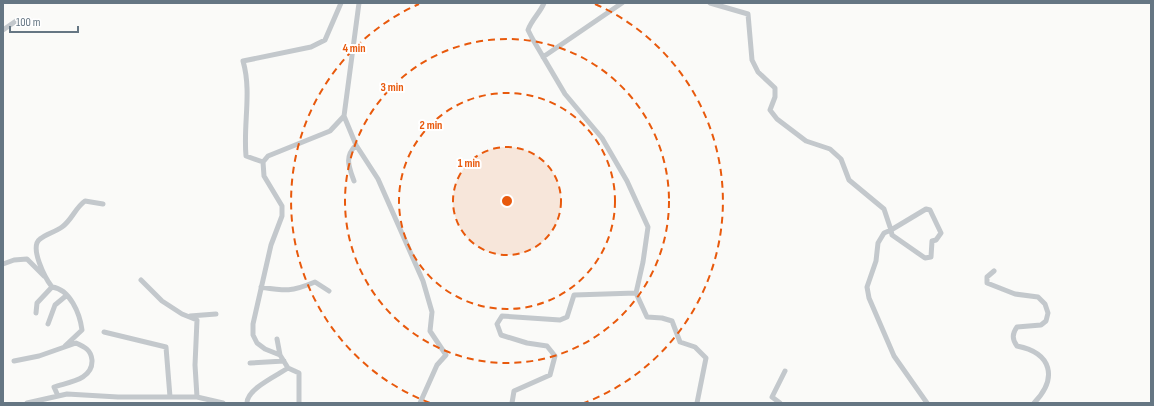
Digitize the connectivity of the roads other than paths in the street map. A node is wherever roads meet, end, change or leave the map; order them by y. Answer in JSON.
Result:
{"nodes":[{"id":1,"x":341,"y":3,"type":"edge"},
{"id":2,"x":359,"y":3,"type":"edge"},
{"id":3,"x":544,"y":3,"type":"edge"},
{"id":4,"x":622,"y":3,"type":"edge"},
{"id":5,"x":712,"y":3,"type":"edge"},
{"id":6,"x":16,"y":21,"type":"dead end"},
{"id":7,"x":3,"y":30,"type":"edge"},
{"id":8,"x":544,"y":57,"type":"junction"},
{"id":9,"x":344,"y":116,"type":"junction"},
{"id":10,"x":356,"y":146,"type":"junction"},
{"id":11,"x":263,"y":162,"type":"junction"},
{"id":12,"x":354,"y":181,"type":"dead end"},
{"id":13,"x":103,"y":204,"type":"dead end"},
{"id":14,"x":891,"y":230,"type":"junction"},
{"id":15,"x":3,"y":264,"type":"edge"},
{"id":16,"x":994,"y":271,"type":"dead end"},
{"id":17,"x":44,"y":276,"type":"junction"},
{"id":18,"x":141,"y":280,"type":"dead end"},
{"id":19,"x":52,"y":287,"type":"junction"},
{"id":20,"x":261,"y":287,"type":"junction"},
{"id":21,"x":329,"y":291,"type":"dead end"},
{"id":22,"x":636,"y":293,"type":"junction"},
{"id":23,"x":67,"y":295,"type":"junction"},
{"id":24,"x":36,"y":313,"type":"dead end"},
{"id":25,"x":216,"y":314,"type":"dead end"},
{"id":26,"x":190,"y":316,"type":"junction"},
{"id":27,"x":48,"y":324,"type":"dead end"},
{"id":28,"x":104,"y":332,"type":"dead end"},
{"id":29,"x":277,"y":339,"type":"dead end"},
{"id":30,"x":65,"y":346,"type":"junction"},
{"id":31,"x":280,"y":355,"type":"junction"},
{"id":32,"x":14,"y":361,"type":"dead end"},
{"id":33,"x":284,"y":361,"type":"junction"},
{"id":34,"x":250,"y":363,"type":"dead end"},
{"id":35,"x":288,"y":368,"type":"junction"},
{"id":36,"x":784,"y":371,"type":"dead end"},
{"id":37,"x":58,"y":396,"type":"junction"},
{"id":38,"x":170,"y":397,"type":"junction"},
{"id":39,"x":197,"y":397,"type":"junction"},
{"id":40,"x":27,"y":403,"type":"edge"},
{"id":41,"x":223,"y":403,"type":"edge"},
{"id":42,"x":247,"y":403,"type":"edge"},
{"id":43,"x":299,"y":403,"type":"edge"},
{"id":44,"x":420,"y":403,"type":"edge"},
{"id":45,"x":512,"y":403,"type":"edge"},
{"id":46,"x":696,"y":403,"type":"edge"},
{"id":47,"x":780,"y":403,"type":"edge"},
{"id":48,"x":927,"y":403,"type":"edge"},
{"id":49,"x":1034,"y":403,"type":"edge"}],
"edges":[{"from":1,"to":11,"type":"street"},
{"from":2,"to":9,"type":"street"},
{"from":3,"to":8,"type":"street"},
{"from":4,"to":8,"type":"street"},
{"from":5,"to":14,"type":"street"},
{"from":6,"to":7,"type":"street"},
{"from":8,"to":22,"type":"street"},
{"from":9,"to":10,"type":"street"},
{"from":9,"to":11,"type":"street"},
{"from":10,"to":12,"type":"street"},
{"from":10,"to":44,"type":"street"},
{"from":11,"to":20,"type":"street"},
{"from":13,"to":17,"type":"street"},
{"from":14,"to":14,"type":"street"},
{"from":14,"to":48,"type":"street"},
{"from":15,"to":17,"type":"street"},
{"from":16,"to":49,"type":"street"},
{"from":17,"to":19,"type":"street"},
{"from":18,"to":26,"type":"street"},
{"from":19,"to":23,"type":"street"},
{"from":19,"to":24,"type":"street"},
{"from":20,"to":21,"type":"street"},
{"from":20,"to":31,"type":"street"},
{"from":22,"to":45,"type":"street"},
{"from":22,"to":46,"type":"street"},
{"from":23,"to":27,"type":"street"},
{"from":23,"to":30,"type":"street"},
{"from":25,"to":26,"type":"street"},
{"from":26,"to":39,"type":"street"},
{"from":28,"to":38,"type":"street"},
{"from":29,"to":31,"type":"street"},
{"from":30,"to":32,"type":"street"},
{"from":30,"to":37,"type":"street"},
{"from":31,"to":33,"type":"street"},
{"from":33,"to":34,"type":"street"},
{"from":33,"to":35,"type":"street"},
{"from":35,"to":42,"type":"street"},
{"from":35,"to":43,"type":"street"},
{"from":36,"to":47,"type":"street"},
{"from":37,"to":38,"type":"street"},
{"from":37,"to":40,"type":"street"},
{"from":38,"to":39,"type":"street"},
{"from":39,"to":41,"type":"street"}]}
